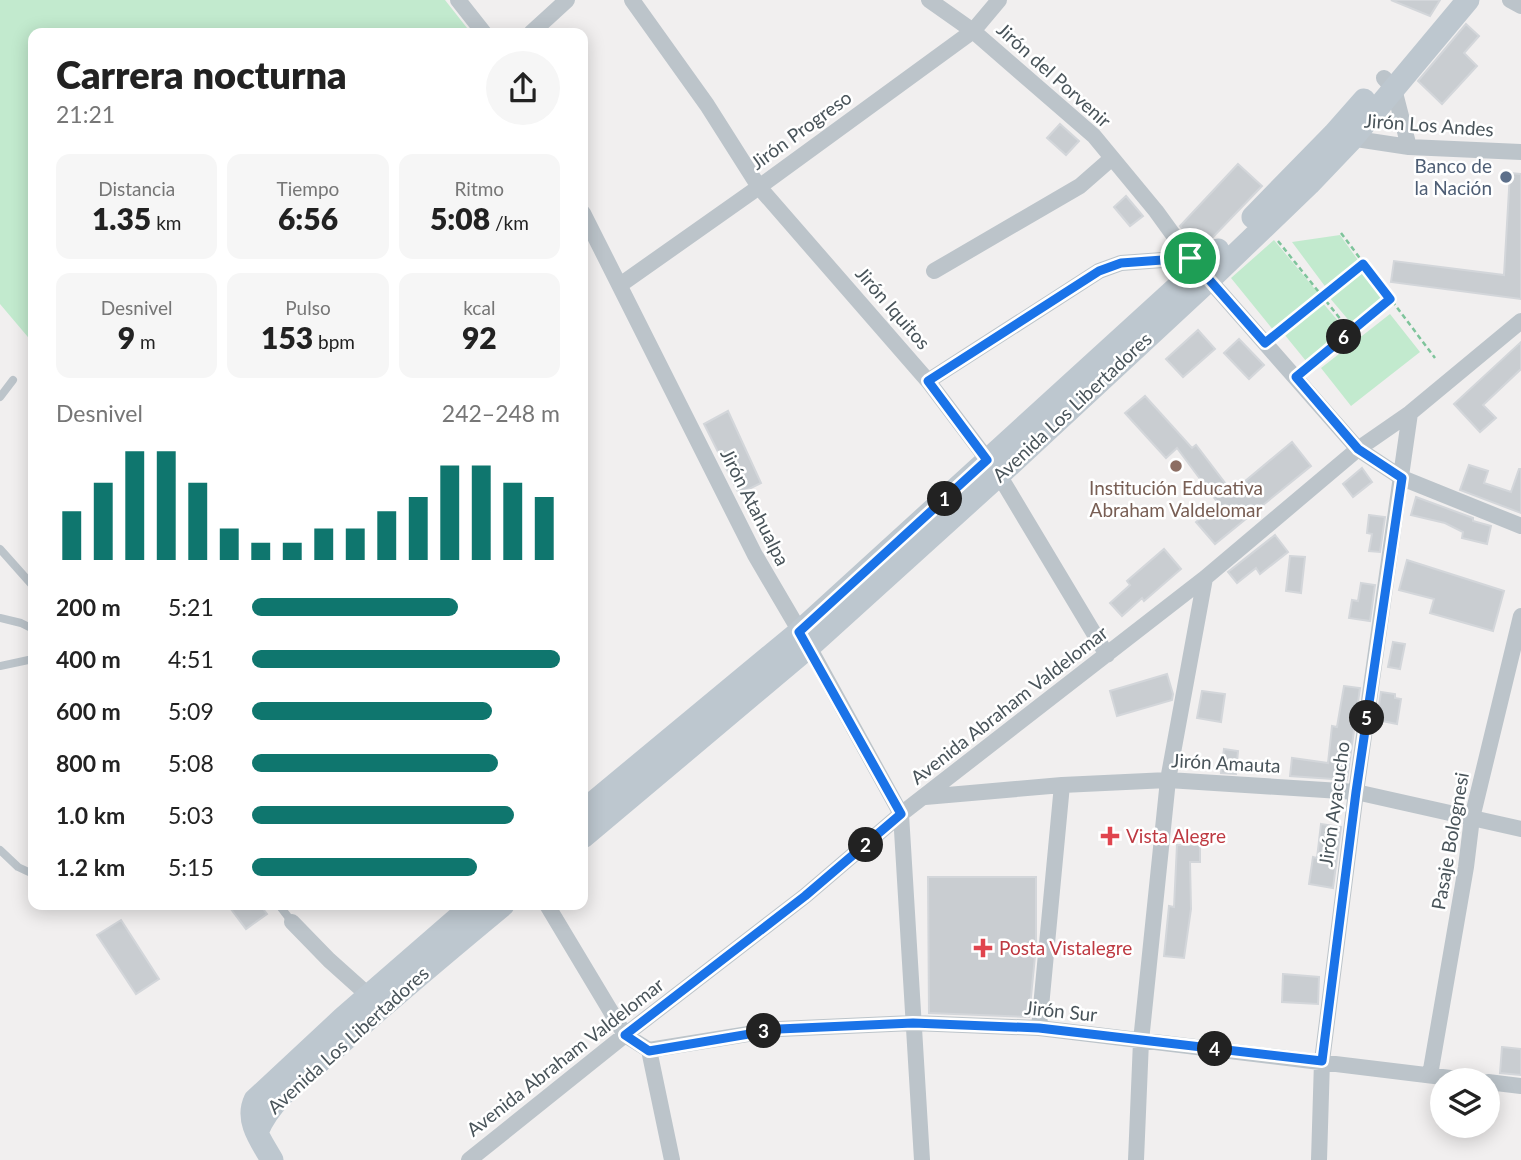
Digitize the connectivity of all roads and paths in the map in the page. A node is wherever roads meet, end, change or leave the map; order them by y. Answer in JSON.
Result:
{"nodes":[{"id":1,"x":458,"y":0,"type":"edge"},
{"id":2,"x":567,"y":0,"type":"edge"},
{"id":3,"x":632,"y":0,"type":"edge"},
{"id":4,"x":929,"y":0,"type":"edge"},
{"id":5,"x":999,"y":0,"type":"edge"},
{"id":6,"x":1449,"y":0,"type":"edge"},
{"id":7,"x":1468,"y":0,"type":"edge"},
{"id":8,"x":1510,"y":0,"type":"edge"},
{"id":9,"x":1521,"y":6,"type":"edge"},
{"id":10,"x":480,"y":28,"type":"edge"},
{"id":11,"x":536,"y":28,"type":"edge"},
{"id":12,"x":973,"y":31,"type":"junction"},
{"id":13,"x":1389,"y":84,"type":"junction"},
{"id":14,"x":1343,"y":137,"type":"junction"},
{"id":15,"x":1409,"y":147,"type":"junction"},
{"id":16,"x":1521,"y":152,"type":"edge"},
{"id":17,"x":1112,"y":158,"type":"junction"},
{"id":18,"x":759,"y":187,"type":"junction"},
{"id":19,"x":588,"y":223,"type":"edge"},
{"id":20,"x":1266,"y":225,"type":"junction"},
{"id":21,"x":1341,"y":233,"type":"dead end"},
{"id":22,"x":1363,"y":264,"type":"junction"},
{"id":23,"x":1200,"y":269,"type":"junction"},
{"id":24,"x":934,"y":271,"type":"dead end"},
{"id":25,"x":620,"y":285,"type":"junction"},
{"id":26,"x":1322,"y":297,"type":"junction"},
{"id":27,"x":1390,"y":299,"type":"junction"},
{"id":28,"x":1521,"y":321,"type":"edge"},
{"id":29,"x":1350,"y":331,"type":"junction"},
{"id":30,"x":1265,"y":343,"type":"junction"},
{"id":31,"x":1435,"y":358,"type":"dead end"},
{"id":32,"x":1296,"y":377,"type":"junction"},
{"id":33,"x":13,"y":380,"type":"dead end"},
{"id":34,"x":928,"y":381,"type":"junction"},
{"id":35,"x":0,"y":397,"type":"edge"},
{"id":36,"x":1410,"y":413,"type":"junction"},
{"id":37,"x":1358,"y":449,"type":"junction"},
{"id":38,"x":993,"y":468,"type":"junction"},
{"id":39,"x":1402,"y":478,"type":"junction"},
{"id":40,"x":1521,"y":526,"type":"edge"},
{"id":41,"x":0,"y":549,"type":"edge"},
{"id":42,"x":1205,"y":578,"type":"junction"},
{"id":43,"x":28,"y":580,"type":"edge"},
{"id":44,"x":1521,"y":616,"type":"edge"},
{"id":45,"x":0,"y":618,"type":"edge"},
{"id":46,"x":28,"y":626,"type":"edge"},
{"id":47,"x":804,"y":639,"type":"junction"},
{"id":48,"x":1107,"y":655,"type":"junction"},
{"id":49,"x":28,"y":660,"type":"edge"},
{"id":50,"x":0,"y":666,"type":"edge"},
{"id":51,"x":1168,"y":780,"type":"junction"},
{"id":52,"x":1062,"y":785,"type":"junction"},
{"id":53,"x":1356,"y":792,"type":"junction"},
{"id":54,"x":925,"y":797,"type":"junction"},
{"id":55,"x":591,"y":813,"type":"edge"},
{"id":56,"x":901,"y":814,"type":"junction"},
{"id":57,"x":1472,"y":818,"type":"junction"},
{"id":58,"x":1521,"y":829,"type":"edge"},
{"id":59,"x":0,"y":850,"type":"edge"},
{"id":60,"x":28,"y":872,"type":"edge"},
{"id":61,"x":283,"y":910,"type":"edge"},
{"id":62,"x":468,"y":910,"type":"edge"},
{"id":63,"x":496,"y":910,"type":"edge"},
{"id":64,"x":550,"y":910,"type":"edge"},
{"id":65,"x":292,"y":922,"type":"joint"},
{"id":66,"x":375,"y":1001,"type":"junction"},
{"id":67,"x":913,"y":1023,"type":"junction"},
{"id":68,"x":1039,"y":1028,"type":"junction"},
{"id":69,"x":625,"y":1035,"type":"junction"},
{"id":70,"x":1142,"y":1041,"type":"junction"},
{"id":71,"x":649,"y":1051,"type":"junction"},
{"id":72,"x":1322,"y":1061,"type":"junction"},
{"id":73,"x":1431,"y":1068,"type":"edge"},
{"id":74,"x":1430,"y":1075,"type":"edge"},
{"id":75,"x":1500,"y":1083,"type":"edge"},
{"id":76,"x":1521,"y":1086,"type":"edge"},
{"id":77,"x":476,"y":1158,"type":"edge"},
{"id":78,"x":272,"y":1160,"type":"edge"},
{"id":79,"x":672,"y":1160,"type":"edge"},
{"id":80,"x":922,"y":1160,"type":"edge"},
{"id":81,"x":1136,"y":1160,"type":"edge"},
{"id":82,"x":1319,"y":1160,"type":"edge"}],
"edges":[{"from":1,"to":10,"type":"street"},
{"from":2,"to":11,"type":"street"},
{"from":3,"to":18,"type":"street","name":"Jirón Iquitos"},
{"from":4,"to":12,"type":"street","name":"Jirón del Porvenir"},
{"from":5,"to":12,"type":"street","name":"Jirón Progreso"},
{"from":6,"to":13,"type":"street","name":"Avenida Los Libertadores"},
{"from":7,"to":13,"type":"street","name":"Avenida Los Libertadores"},
{"from":8,"to":9,"type":"street"},
{"from":12,"to":17,"type":"street","name":"Jirón del Porvenir"},
{"from":12,"to":18,"type":"street","name":"Jirón Progreso"},
{"from":13,"to":14,"type":"street","name":"Avenida Los Libertadores"},
{"from":13,"to":15,"type":"street"},
{"from":14,"to":15,"type":"street","name":"Jirón Los Andes"},
{"from":14,"to":20,"type":"street","name":"Avenida Los Libertadores"},
{"from":14,"to":23,"type":"street","name":"Avenida Los Libertadores"},
{"from":15,"to":16,"type":"street","name":"Jirón Los Andes"},
{"from":17,"to":23,"type":"street","name":"Jirón del Porvenir"},
{"from":17,"to":24,"type":"street"},
{"from":18,"to":25,"type":"street","name":"Jirón Progreso"},
{"from":18,"to":34,"type":"street","name":"Jirón Iquitos"},
{"from":19,"to":25,"type":"street","name":"Jirón Atahualpa"},
{"from":20,"to":23,"type":"street","name":"Avenida Los Libertadores"},
{"from":20,"to":26,"type":"path"},
{"from":21,"to":22,"type":"path"},
{"from":22,"to":26,"type":"path"},
{"from":22,"to":27,"type":"path"},
{"from":23,"to":30,"type":"street","name":"Jirón del Porvenir"},
{"from":23,"to":34,"type":"street"},
{"from":23,"to":38,"type":"street","name":"Avenida Los Libertadores"},
{"from":25,"to":47,"type":"street","name":"Jirón Atahualpa"},
{"from":26,"to":29,"type":"path"},
{"from":26,"to":30,"type":"path"},
{"from":27,"to":29,"type":"path"},
{"from":27,"to":31,"type":"path"},
{"from":28,"to":36,"type":"street","name":"Avenida Abraham Valdelomar"},
{"from":29,"to":32,"type":"path"},
{"from":30,"to":32,"type":"street","name":"Jirón del Porvenir"},
{"from":32,"to":37,"type":"street","name":"Jirón del Porvenir"},
{"from":33,"to":35,"type":"lane"},
{"from":34,"to":38,"type":"street","name":"Jirón Iquitos"},
{"from":36,"to":37,"type":"street","name":"Avenida Abraham Valdelomar"},
{"from":36,"to":39,"type":"street","name":"Jirón Ayacucho"},
{"from":37,"to":39,"type":"street","name":"Jirón del Porvenir"},
{"from":37,"to":42,"type":"street","name":"Avenida Abraham Valdelomar"},
{"from":38,"to":47,"type":"street","name":"Avenida Los Libertadores"},
{"from":38,"to":48,"type":"street","name":"Jirón Iquitos"},
{"from":39,"to":40,"type":"street","name":"Jirón del Porvenir"},
{"from":39,"to":53,"type":"street","name":"Jirón Ayacucho"},
{"from":41,"to":43,"type":"lane"},
{"from":42,"to":48,"type":"street","name":"Avenida Abraham Valdelomar"},
{"from":42,"to":51,"type":"street"},
{"from":44,"to":57,"type":"street","name":"Pasaje Bolognesi"},
{"from":45,"to":46,"type":"lane"},
{"from":47,"to":55,"type":"street","name":"Avenida Los Libertadores"},
{"from":47,"to":56,"type":"street","name":"Jirón Atahualpa"},
{"from":48,"to":54,"type":"street","name":"Avenida Abraham Valdelomar"},
{"from":49,"to":50,"type":"lane"},
{"from":51,"to":52,"type":"street","name":"Jirón Amauta"},
{"from":51,"to":53,"type":"street","name":"Jirón Amauta"},
{"from":51,"to":70,"type":"street"},
{"from":52,"to":54,"type":"street","name":"Jirón Amauta"},
{"from":52,"to":68,"type":"street"},
{"from":53,"to":57,"type":"street","name":"Jirón Amauta"},
{"from":53,"to":72,"type":"street","name":"Jirón Ayacucho"},
{"from":54,"to":56,"type":"street","name":"Avenida Abraham Valdelomar"},
{"from":56,"to":67,"type":"street"},
{"from":56,"to":69,"type":"street","name":"Avenida Abraham Valdelomar"},
{"from":57,"to":58,"type":"street","name":"Jirón Amauta"},
{"from":57,"to":73,"type":"street","name":"Pasaje Bolognesi"},
{"from":59,"to":60,"type":"lane"},
{"from":61,"to":65,"type":"lane"},
{"from":62,"to":66,"type":"street","name":"Avenida Los Libertadores"},
{"from":63,"to":66,"type":"street","name":"Avenida Los Libertadores"},
{"from":64,"to":69,"type":"street"},
{"from":65,"to":66,"type":"street"},
{"from":66,"to":78,"type":"street","name":"Avenida Los Libertadores"},
{"from":67,"to":68,"type":"street","name":"Jirón Sur"},
{"from":67,"to":71,"type":"street","name":"Jirón Sur"},
{"from":67,"to":80,"type":"street"},
{"from":68,"to":70,"type":"street","name":"Jirón Sur"},
{"from":69,"to":71,"type":"street"},
{"from":69,"to":77,"type":"street","name":"Avenida Abraham Valdelomar"},
{"from":70,"to":72,"type":"street","name":"Jirón Sur"},
{"from":70,"to":81,"type":"street"},
{"from":71,"to":79,"type":"street"},
{"from":72,"to":74,"type":"street","name":"Jirón Sur"},
{"from":72,"to":82,"type":"street","name":"Jirón Ayacucho"},
{"from":75,"to":76,"type":"street"}]}
